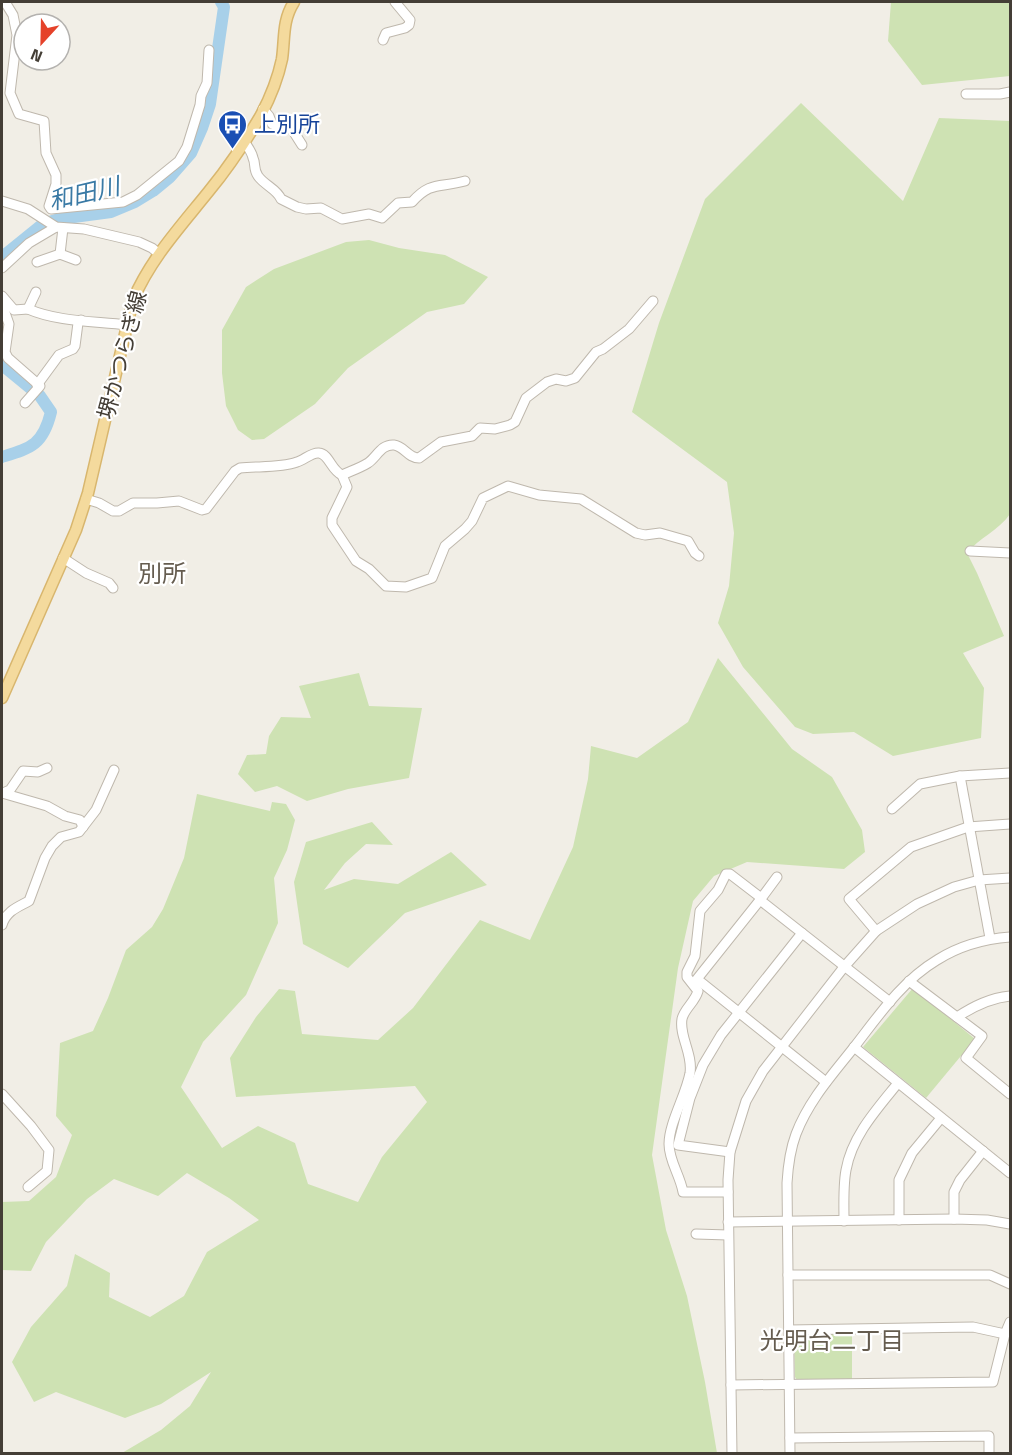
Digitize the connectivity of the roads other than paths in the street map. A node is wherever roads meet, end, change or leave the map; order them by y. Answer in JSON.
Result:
{"nodes":[{"id":1,"x":5,"y":2,"type":"edge"},
{"id":2,"x":294,"y":2,"type":"edge"},
{"id":3,"x":395,"y":2,"type":"edge"},
{"id":4,"x":383,"y":40,"type":"dead end"},
{"id":5,"x":209,"y":50,"type":"dead end"},
{"id":6,"x":1011,"y":92,"type":"edge"},
{"id":7,"x":966,"y":94,"type":"dead end"},
{"id":8,"x":263,"y":109,"type":"junction"},
{"id":9,"x":244,"y":141,"type":"junction"},
{"id":10,"x":302,"y":145,"type":"dead end"},
{"id":11,"x":465,"y":182,"type":"dead end"},
{"id":12,"x":3,"y":202,"type":"edge"},
{"id":13,"x":51,"y":209,"type":"junction"},
{"id":14,"x":38,"y":215,"type":"junction"},
{"id":15,"x":57,"y":227,"type":"junction"},
{"id":16,"x":158,"y":253,"type":"junction"},
{"id":17,"x":60,"y":254,"type":"junction"},
{"id":18,"x":76,"y":260,"type":"dead end"},
{"id":19,"x":37,"y":262,"type":"dead end"},
{"id":20,"x":2,"y":268,"type":"edge"},
{"id":21,"x":36,"y":292,"type":"dead end"},
{"id":22,"x":2,"y":296,"type":"edge"},
{"id":23,"x":653,"y":301,"type":"dead end"},
{"id":24,"x":2,"y":304,"type":"edge"},
{"id":25,"x":28,"y":309,"type":"junction"},
{"id":26,"x":81,"y":320,"type":"junction"},
{"id":27,"x":127,"y":325,"type":"junction"},
{"id":28,"x":37,"y":385,"type":"junction"},
{"id":29,"x":25,"y":403,"type":"dead end"},
{"id":30,"x":342,"y":475,"type":"junction"},
{"id":31,"x":86,"y":499,"type":"junction"},
{"id":32,"x":970,"y":551,"type":"dead end"},
{"id":33,"x":1011,"y":553,"type":"edge"},
{"id":34,"x":699,"y":556,"type":"dead end"},
{"id":35,"x":63,"y":558,"type":"junction"},
{"id":36,"x":113,"y":588,"type":"dead end"},
{"id":37,"x":2,"y":698,"type":"edge"},
{"id":38,"x":47,"y":768,"type":"dead end"},
{"id":39,"x":114,"y":770,"type":"dead end"},
{"id":40,"x":1011,"y":773,"type":"edge"},
{"id":41,"x":960,"y":776,"type":"junction"},
{"id":42,"x":2,"y":793,"type":"edge"},
{"id":43,"x":892,"y":809,"type":"dead end"},
{"id":44,"x":1011,"y":824,"type":"edge"},
{"id":45,"x":968,"y":826,"type":"junction"},
{"id":46,"x":83,"y":827,"type":"junction"},
{"id":47,"x":777,"y":877,"type":"dead end"},
{"id":48,"x":1011,"y":878,"type":"edge"},
{"id":49,"x":979,"y":880,"type":"junction"},
{"id":50,"x":760,"y":900,"type":"junction"},
{"id":51,"x":2,"y":925,"type":"edge"},
{"id":52,"x":876,"y":931,"type":"junction"},
{"id":53,"x":802,"y":933,"type":"junction"},
{"id":54,"x":1011,"y":937,"type":"edge"},
{"id":55,"x":990,"y":938,"type":"junction"},
{"id":56,"x":844,"y":967,"type":"junction"},
{"id":57,"x":909,"y":981,"type":"junction"},
{"id":58,"x":1011,"y":996,"type":"edge"},
{"id":59,"x":890,"y":1002,"type":"junction"},
{"id":60,"x":739,"y":1014,"type":"junction"},
{"id":61,"x":957,"y":1017,"type":"junction"},
{"id":62,"x":781,"y":1046,"type":"junction"},
{"id":63,"x":854,"y":1047,"type":"junction"},
{"id":64,"x":826,"y":1082,"type":"junction"},
{"id":65,"x":898,"y":1083,"type":"junction"},
{"id":66,"x":1009,"y":1089,"type":"edge"},
{"id":67,"x":3,"y":1093,"type":"edge"},
{"id":68,"x":941,"y":1118,"type":"junction"},
{"id":69,"x":983,"y":1151,"type":"junction"},
{"id":70,"x":730,"y":1152,"type":"junction"},
{"id":71,"x":1011,"y":1173,"type":"edge"},
{"id":72,"x":28,"y":1187,"type":"dead end"},
{"id":73,"x":728,"y":1192,"type":"junction"},
{"id":74,"x":954,"y":1219,"type":"junction"},
{"id":75,"x":899,"y":1220,"type":"junction"},
{"id":76,"x":844,"y":1221,"type":"junction"},
{"id":77,"x":728,"y":1222,"type":"junction"},
{"id":78,"x":787,"y":1222,"type":"junction"},
{"id":79,"x":1011,"y":1224,"type":"edge"},
{"id":80,"x":696,"y":1234,"type":"dead end"},
{"id":81,"x":728,"y":1235,"type":"junction"},
{"id":82,"x":788,"y":1275,"type":"junction"},
{"id":83,"x":1011,"y":1284,"type":"edge"},
{"id":84,"x":1011,"y":1322,"type":"edge"},
{"id":85,"x":789,"y":1330,"type":"junction"},
{"id":86,"x":1005,"y":1334,"type":"junction"},
{"id":87,"x":731,"y":1385,"type":"junction"},
{"id":88,"x":789,"y":1385,"type":"junction"},
{"id":89,"x":790,"y":1438,"type":"junction"},
{"id":90,"x":732,"y":1454,"type":"edge"},
{"id":91,"x":790,"y":1454,"type":"edge"},
{"id":92,"x":989,"y":1454,"type":"edge"}],
"edges":[{"from":1,"to":13,"type":"street"},
{"from":2,"to":8,"type":"main road","name":"堺かつらぎ線"},
{"from":3,"to":4,"type":"street"},
{"from":5,"to":13,"type":"street"},
{"from":6,"to":7,"type":"street"},
{"from":8,"to":9,"type":"main road","name":"堺かつらぎ線"},
{"from":8,"to":10,"type":"street"},
{"from":9,"to":11,"type":"street"},
{"from":9,"to":16,"type":"main road","name":"堺かつらぎ線"},
{"from":12,"to":14,"type":"street"},
{"from":13,"to":14,"type":"street"},
{"from":14,"to":15,"type":"street"},
{"from":15,"to":16,"type":"street"},
{"from":15,"to":17,"type":"street"},
{"from":15,"to":20,"type":"street"},
{"from":16,"to":27,"type":"main road","name":"堺かつらぎ線"},
{"from":17,"to":18,"type":"street"},
{"from":17,"to":19,"type":"street"},
{"from":21,"to":25,"type":"street"},
{"from":22,"to":25,"type":"street"},
{"from":23,"to":30,"type":"street"},
{"from":24,"to":28,"type":"street"},
{"from":25,"to":26,"type":"street"},
{"from":26,"to":27,"type":"street"},
{"from":26,"to":28,"type":"street"},
{"from":27,"to":31,"type":"main road","name":"堺かつらぎ線"},
{"from":28,"to":29,"type":"street"},
{"from":30,"to":31,"type":"street"},
{"from":30,"to":34,"type":"street"},
{"from":31,"to":35,"type":"main road","name":"堺かつらぎ線"},
{"from":32,"to":33,"type":"street"},
{"from":35,"to":36,"type":"street"},
{"from":35,"to":37,"type":"main road","name":"堺かつらぎ線"},
{"from":38,"to":42,"type":"street"},
{"from":39,"to":46,"type":"street"},
{"from":40,"to":41,"type":"street"},
{"from":41,"to":43,"type":"street"},
{"from":41,"to":45,"type":"street"},
{"from":42,"to":46,"type":"street"},
{"from":44,"to":45,"type":"street"},
{"from":45,"to":49,"type":"street"},
{"from":45,"to":52,"type":"street"},
{"from":46,"to":51,"type":"street"},
{"from":47,"to":50,"type":"street"},
{"from":48,"to":49,"type":"street"},
{"from":49,"to":52,"type":"street"},
{"from":49,"to":55,"type":"street"},
{"from":50,"to":53,"type":"street"},
{"from":50,"to":60,"type":"street"},
{"from":50,"to":73,"type":"street"},
{"from":52,"to":56,"type":"street"},
{"from":53,"to":56,"type":"street"},
{"from":53,"to":60,"type":"street"},
{"from":54,"to":55,"type":"street"},
{"from":55,"to":57,"type":"street"},
{"from":56,"to":59,"type":"street"},
{"from":56,"to":62,"type":"street"},
{"from":57,"to":59,"type":"street"},
{"from":57,"to":61,"type":"street"},
{"from":58,"to":61,"type":"street"},
{"from":59,"to":63,"type":"street"},
{"from":60,"to":62,"type":"street"},
{"from":60,"to":70,"type":"street"},
{"from":61,"to":66,"type":"street"},
{"from":62,"to":64,"type":"street"},
{"from":62,"to":70,"type":"street"},
{"from":63,"to":64,"type":"street"},
{"from":63,"to":65,"type":"street"},
{"from":64,"to":78,"type":"street"},
{"from":65,"to":68,"type":"street"},
{"from":65,"to":76,"type":"street"},
{"from":67,"to":72,"type":"street"},
{"from":68,"to":69,"type":"street"},
{"from":68,"to":75,"type":"street"},
{"from":69,"to":71,"type":"street"},
{"from":69,"to":74,"type":"street"},
{"from":70,"to":73,"type":"street"},
{"from":73,"to":77,"type":"street"},
{"from":74,"to":75,"type":"street"},
{"from":74,"to":79,"type":"street"},
{"from":75,"to":76,"type":"street"},
{"from":76,"to":78,"type":"street"},
{"from":77,"to":78,"type":"street"},
{"from":77,"to":81,"type":"street"},
{"from":78,"to":82,"type":"street"},
{"from":80,"to":81,"type":"street"},
{"from":81,"to":87,"type":"street"},
{"from":82,"to":83,"type":"street"},
{"from":82,"to":85,"type":"street"},
{"from":84,"to":86,"type":"street"},
{"from":85,"to":86,"type":"street"},
{"from":85,"to":88,"type":"street"},
{"from":86,"to":88,"type":"street"},
{"from":87,"to":88,"type":"street"},
{"from":87,"to":90,"type":"street"},
{"from":88,"to":89,"type":"street"},
{"from":89,"to":91,"type":"street"},
{"from":89,"to":92,"type":"street"}]}
